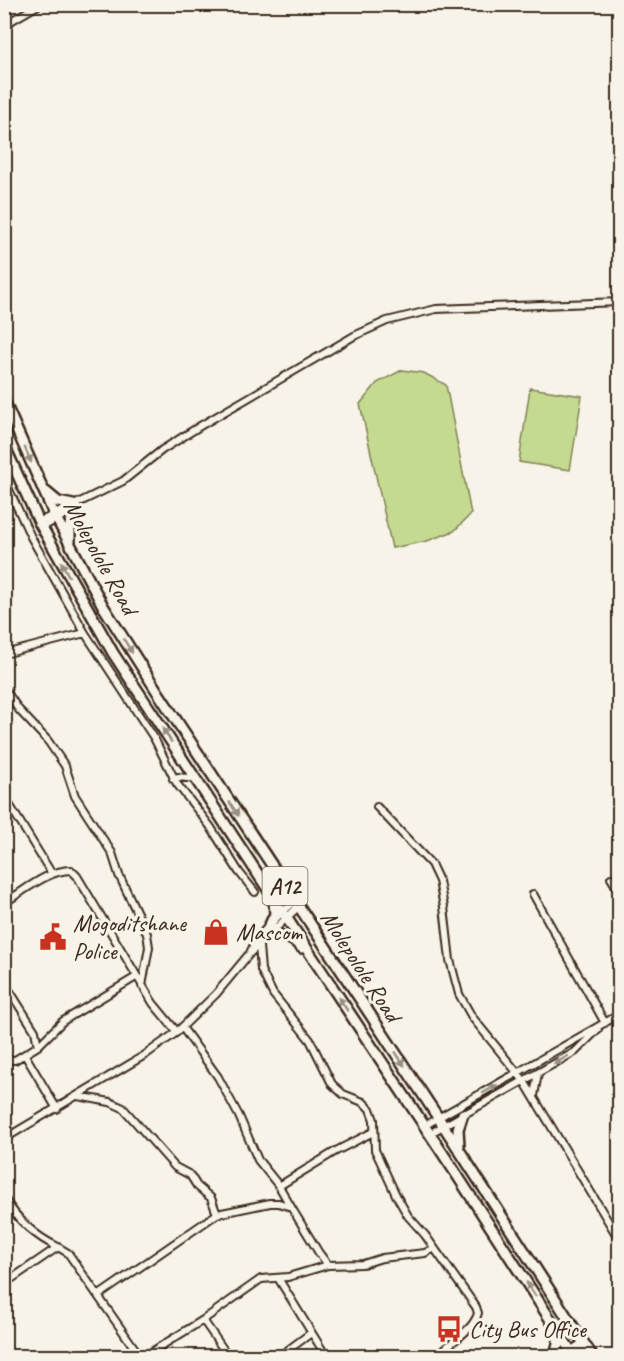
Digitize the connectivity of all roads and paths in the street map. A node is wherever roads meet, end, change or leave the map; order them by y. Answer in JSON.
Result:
{"nodes":[{"id":1,"x":40,"y":4,"type":"edge"},
{"id":2,"x":4,"y":25,"type":"edge"},
{"id":3,"x":620,"y":302,"type":"edge"},
{"id":4,"x":4,"y":401,"type":"edge"},
{"id":5,"x":4,"y":445,"type":"edge"},
{"id":6,"x":4,"y":479,"type":"edge"},
{"id":7,"x":42,"y":488,"type":"junction"},
{"id":8,"x":75,"y":507,"type":"junction"},
{"id":9,"x":56,"y":517,"type":"junction"},
{"id":10,"x":41,"y":524,"type":"junction"},
{"id":11,"x":70,"y":545,"type":"junction"},
{"id":12,"x":85,"y":633,"type":"junction"},
{"id":13,"x":4,"y":654,"type":"edge"},
{"id":14,"x":4,"y":688,"type":"edge"},
{"id":15,"x":183,"y":760,"type":"junction"},
{"id":16,"x":176,"y":778,"type":"junction"},
{"id":17,"x":196,"y":779,"type":"junction"},
{"id":18,"x":5,"y":799,"type":"edge"},
{"id":19,"x":377,"y":807,"type":"dead end"},
{"id":20,"x":52,"y":874,"type":"junction"},
{"id":21,"x":611,"y":878,"type":"dead end"},
{"id":22,"x":255,"y":892,"type":"dead end"},
{"id":23,"x":620,"y":893,"type":"edge"},
{"id":24,"x":533,"y":894,"type":"dead end"},
{"id":25,"x":272,"y":895,"type":"junction"},
{"id":26,"x":4,"y":903,"type":"edge"},
{"id":27,"x":297,"y":904,"type":"junction"},
{"id":28,"x":285,"y":914,"type":"junction"},
{"id":29,"x":269,"y":927,"type":"junction"},
{"id":30,"x":265,"y":938,"type":"junction"},
{"id":31,"x":259,"y":946,"type":"junction"},
{"id":32,"x":250,"y":953,"type":"junction"},
{"id":33,"x":311,"y":955,"type":"junction"},
{"id":34,"x":136,"y":977,"type":"junction"},
{"id":35,"x":4,"y":982,"type":"edge"},
{"id":36,"x":142,"y":986,"type":"junction"},
{"id":37,"x":620,"y":1014,"type":"edge"},
{"id":38,"x":605,"y":1023,"type":"junction"},
{"id":39,"x":180,"y":1030,"type":"junction"},
{"id":40,"x":38,"y":1046,"type":"junction"},
{"id":41,"x":25,"y":1055,"type":"junction"},
{"id":42,"x":4,"y":1056,"type":"edge"},
{"id":43,"x":517,"y":1073,"type":"junction"},
{"id":44,"x":538,"y":1073,"type":"junction"},
{"id":45,"x":524,"y":1082,"type":"junction"},
{"id":46,"x":78,"y":1096,"type":"junction"},
{"id":47,"x":534,"y":1098,"type":"junction"},
{"id":48,"x":467,"y":1102,"type":"junction"},
{"id":49,"x":57,"y":1109,"type":"junction"},
{"id":50,"x":468,"y":1111,"type":"junction"},
{"id":51,"x":441,"y":1121,"type":"junction"},
{"id":52,"x":426,"y":1130,"type":"junction"},
{"id":53,"x":373,"y":1132,"type":"junction"},
{"id":54,"x":4,"y":1139,"type":"edge"},
{"id":55,"x":460,"y":1151,"type":"junction"},
{"id":56,"x":279,"y":1185,"type":"junction"},
{"id":57,"x":4,"y":1197,"type":"edge"},
{"id":58,"x":291,"y":1207,"type":"junction"},
{"id":59,"x":217,"y":1214,"type":"junction"},
{"id":60,"x":620,"y":1241,"type":"edge"},
{"id":61,"x":58,"y":1247,"type":"junction"},
{"id":62,"x":434,"y":1248,"type":"junction"},
{"id":63,"x":328,"y":1265,"type":"junction"},
{"id":64,"x":278,"y":1278,"type":"junction"},
{"id":65,"x":4,"y":1284,"type":"edge"},
{"id":66,"x":98,"y":1296,"type":"junction"},
{"id":67,"x":203,"y":1320,"type":"junction"},
{"id":68,"x":558,"y":1332,"type":"junction"},
{"id":69,"x":311,"y":1333,"type":"junction"},
{"id":70,"x":588,"y":1350,"type":"edge"},
{"id":71,"x":572,"y":1355,"type":"edge"},
{"id":72,"x":140,"y":1356,"type":"edge"},
{"id":73,"x":145,"y":1356,"type":"edge"},
{"id":74,"x":228,"y":1356,"type":"edge"},
{"id":75,"x":280,"y":1356,"type":"edge"},
{"id":76,"x":326,"y":1356,"type":"edge"},
{"id":77,"x":438,"y":1356,"type":"edge"},
{"id":78,"x":555,"y":1356,"type":"edge"}],
"edges":[{"from":1,"to":2,"type":"street"},
{"from":3,"to":8,"type":"street"},
{"from":4,"to":7,"type":"main road","name":"Molepolole Road","number":"A12","one_way":true},
{"from":5,"to":10,"type":"main road","name":"Molepolole Road","number":"A12"},
{"from":6,"to":12,"type":"street"},
{"from":7,"to":8,"type":"main road"},
{"from":7,"to":9,"type":"main road","name":"Molepolole Road","number":"A12"},
{"from":8,"to":9,"type":"street"},
{"from":8,"to":11,"type":"main road"},
{"from":9,"to":10,"type":"street"},
{"from":9,"to":11,"type":"main road","name":"Molepolole Road","number":"A12"},
{"from":15,"to":10,"type":"main road","name":"Molepolole Road","number":"A12","one_way":true},
{"from":11,"to":27,"type":"main road","name":"Molepolole Road","number":"A12","one_way":true},
{"from":12,"to":13,"type":"street"},
{"from":12,"to":16,"type":"street"},
{"from":14,"to":36,"type":"street"},
{"from":15,"to":16,"type":"street"},
{"from":15,"to":17,"type":"main road","name":"Molepolole Road","number":"A12"},
{"from":16,"to":17,"type":"street"},
{"from":16,"to":22,"type":"street"},
{"from":17,"to":25,"type":"main road","name":"Molepolole Road","number":"A12"},
{"from":18,"to":20,"type":"street"},
{"from":19,"to":43,"type":"street"},
{"from":20,"to":26,"type":"street"},
{"from":20,"to":34,"type":"street"},
{"from":21,"to":23,"type":"street"},
{"from":24,"to":38,"type":"street"},
{"from":25,"to":28,"type":"main road","name":"Molepolole Road","number":"A12"},
{"from":25,"to":29,"type":"main road"},
{"from":27,"to":28,"type":"street"},
{"from":27,"to":51,"type":"main road","name":"Molepolole Road","number":"A12","one_way":true},
{"from":28,"to":29,"type":"street"},
{"from":28,"to":30,"type":"street"},
{"from":28,"to":33,"type":"main road","name":"Molepolole Road","number":"A12"},
{"from":29,"to":32,"type":"street"},
{"from":30,"to":31,"type":"street"},
{"from":30,"to":33,"type":"main road"},
{"from":31,"to":32,"type":"street"},
{"from":31,"to":53,"type":"street"},
{"from":32,"to":39,"type":"street"},
{"from":52,"to":33,"type":"main road","name":"Molepolole Road","number":"A12","one_way":true},
{"from":34,"to":36,"type":"street"},
{"from":34,"to":40,"type":"street"},
{"from":35,"to":40,"type":"street"},
{"from":36,"to":39,"type":"street"},
{"from":37,"to":38,"type":"street"},
{"from":38,"to":43,"type":"street"},
{"from":38,"to":44,"type":"street","one_way":true},
{"from":39,"to":46,"type":"street"},
{"from":39,"to":56,"type":"street"},
{"from":40,"to":41,"type":"street"},
{"from":41,"to":42,"type":"street"},
{"from":41,"to":49,"type":"street"},
{"from":43,"to":45,"type":"street"},
{"from":48,"to":43,"type":"street","one_way":true},
{"from":44,"to":45,"type":"street"},
{"from":44,"to":47,"type":"street"},
{"from":45,"to":47,"type":"street"},
{"from":45,"to":50,"type":"street"},
{"from":46,"to":49,"type":"street"},
{"from":46,"to":59,"type":"street"},
{"from":47,"to":60,"type":"street"},
{"from":48,"to":50,"type":"street"},
{"from":48,"to":51,"type":"street"},
{"from":49,"to":54,"type":"street"},
{"from":50,"to":51,"type":"street"},
{"from":50,"to":55,"type":"main road"},
{"from":51,"to":52,"type":"street"},
{"from":51,"to":55,"type":"main road","name":"Molepolole Road","number":"A12"},
{"from":68,"to":52,"type":"main road","name":"Molepolole Road","number":"A12","one_way":true},
{"from":53,"to":56,"type":"street"},
{"from":53,"to":62,"type":"street"},
{"from":55,"to":70,"type":"main road","name":"Molepolole Road","number":"A12"},
{"from":56,"to":58,"type":"street"},
{"from":57,"to":61,"type":"street"},
{"from":58,"to":59,"type":"street"},
{"from":58,"to":63,"type":"street"},
{"from":59,"to":66,"type":"street"},
{"from":61,"to":65,"type":"street"},
{"from":61,"to":66,"type":"street"},
{"from":62,"to":63,"type":"street"},
{"from":62,"to":77,"type":"street"},
{"from":63,"to":64,"type":"street"},
{"from":64,"to":67,"type":"street"},
{"from":64,"to":69,"type":"street"},
{"from":66,"to":72,"type":"street"},
{"from":67,"to":73,"type":"street"},
{"from":67,"to":74,"type":"street"},
{"from":68,"to":71,"type":"main road","name":"Molepolole Road","number":"A12"},
{"from":68,"to":78,"type":"main road"},
{"from":69,"to":75,"type":"street"},
{"from":69,"to":76,"type":"street"},
{"from":70,"to":71,"type":"street"}]}
